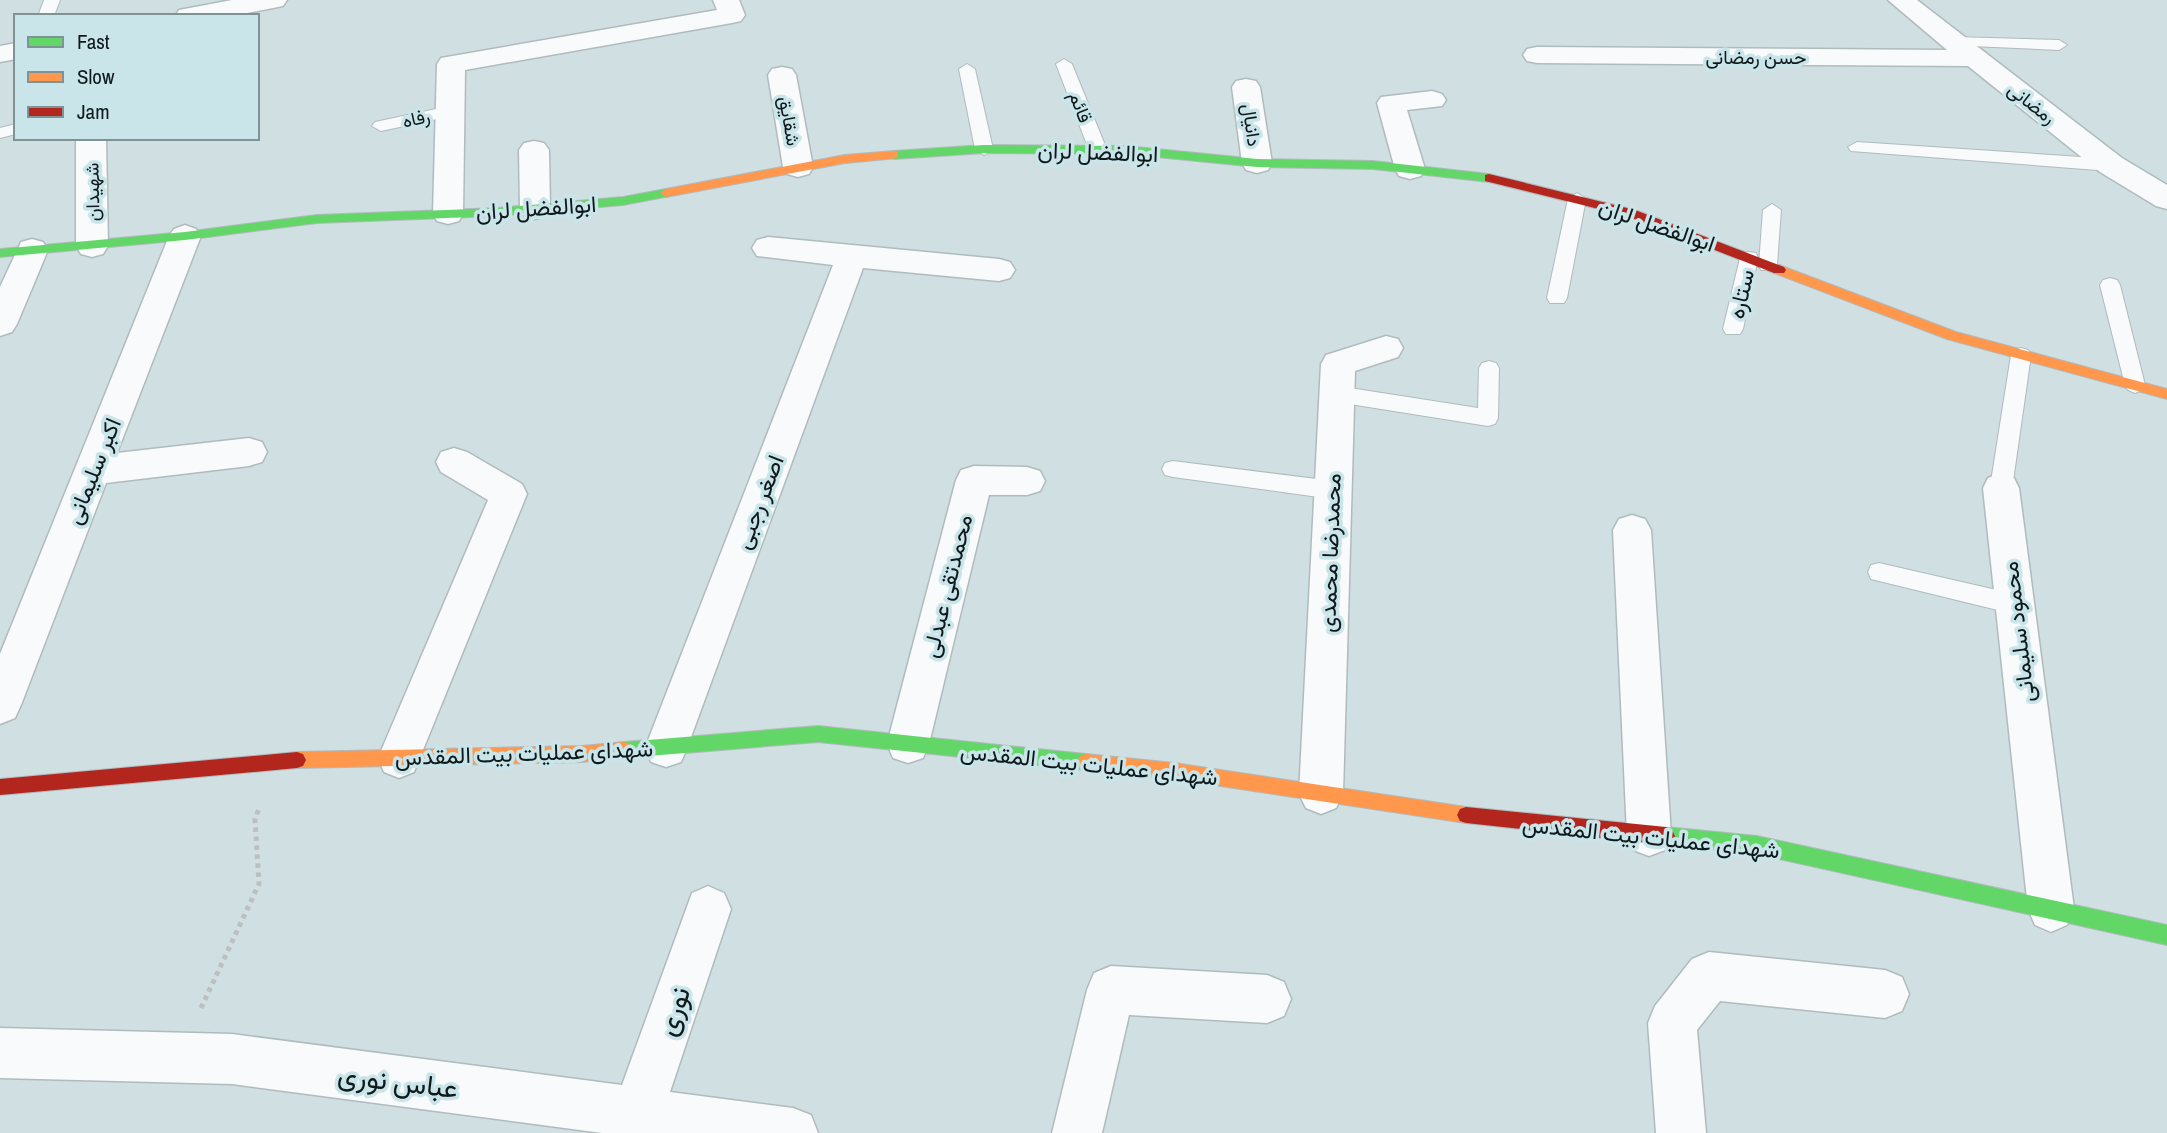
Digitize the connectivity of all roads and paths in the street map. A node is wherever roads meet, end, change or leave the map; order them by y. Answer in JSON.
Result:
{"nodes":[{"id":1,"x":274,"y":0,"type":"edge"},
{"id":2,"x":726,"y":0,"type":"edge"},
{"id":3,"x":1901,"y":0,"type":"edge"},
{"id":4,"x":199,"y":14,"type":"edge"},
{"id":5,"x":2059,"y":45,"type":"dead end"},
{"id":6,"x":1965,"y":50,"type":"junction"},
{"id":7,"x":1537,"y":55,"type":"dead end"},
{"id":8,"x":1064,"y":64,"type":"dead end"},
{"id":9,"x":967,"y":69,"type":"dead end"},
{"id":10,"x":782,"y":75,"type":"dead end"},
{"id":11,"x":1246,"y":87,"type":"dead end"},
{"id":12,"x":1433,"y":100,"type":"dead end"},
{"id":13,"x":450,"y":111,"type":"junction"},
{"id":14,"x":381,"y":126,"type":"dead end"},
{"id":15,"x":91,"y":140,"type":"edge"},
{"id":16,"x":1857,"y":147,"type":"dead end"},
{"id":17,"x":984,"y":149,"type":"junction"},
{"id":18,"x":534,"y":150,"type":"dead end"},
{"id":19,"x":1098,"y":150,"type":"junction"},
{"id":20,"x":1257,"y":163,"type":"junction"},
{"id":21,"x":2111,"y":164,"type":"junction"},
{"id":22,"x":798,"y":167,"type":"junction"},
{"id":23,"x":1410,"y":169,"type":"junction"},
{"id":24,"x":1577,"y":199,"type":"junction"},
{"id":25,"x":2167,"y":199,"type":"edge"},
{"id":26,"x":535,"y":209,"type":"junction"},
{"id":27,"x":1772,"y":210,"type":"dead end"},
{"id":28,"x":448,"y":214,"type":"junction"},
{"id":29,"x":185,"y":236,"type":"junction"},
{"id":30,"x":92,"y":246,"type":"junction"},
{"id":31,"x":768,"y":248,"type":"dead end"},
{"id":32,"x":32,"y":250,"type":"junction"},
{"id":33,"x":0,"y":253,"type":"edge"},
{"id":34,"x":852,"y":256,"type":"junction"},
{"id":35,"x":1749,"y":258,"type":"junction"},
{"id":36,"x":1768,"y":265,"type":"junction"},
{"id":37,"x":999,"y":270,"type":"dead end"},
{"id":38,"x":2110,"y":285,"type":"dead end"},
{"id":39,"x":1558,"y":298,"type":"dead end"},
{"id":40,"x":0,"y":324,"type":"edge"},
{"id":41,"x":1733,"y":329,"type":"dead end"},
{"id":42,"x":1386,"y":348,"type":"dead end"},
{"id":43,"x":2021,"y":355,"type":"junction"},
{"id":44,"x":1489,"y":368,"type":"dead end"},
{"id":45,"x":2135,"y":385,"type":"junction"},
{"id":46,"x":1336,"y":394,"type":"junction"},
{"id":47,"x":2167,"y":394,"type":"edge"},
{"id":48,"x":249,"y":453,"type":"dead end"},
{"id":49,"x":454,"y":462,"type":"dead end"},
{"id":50,"x":1173,"y":469,"type":"dead end"},
{"id":51,"x":93,"y":470,"type":"junction"},
{"id":52,"x":1027,"y":481,"type":"dead end"},
{"id":53,"x":2001,"y":488,"type":"joint"},
{"id":54,"x":1333,"y":490,"type":"junction"},
{"id":55,"x":1632,"y":530,"type":"dead end"},
{"id":56,"x":1879,"y":572,"type":"dead end"},
{"id":57,"x":2014,"y":604,"type":"junction"},
{"id":58,"x":0,"y":705,"type":"edge"},
{"id":59,"x":908,"y":744,"type":"junction"},
{"id":60,"x":666,"y":748,"type":"junction"},
{"id":61,"x":399,"y":758,"type":"junction"},
{"id":62,"x":278,"y":760,"type":"junction"},
{"id":63,"x":0,"y":787,"type":"edge"},
{"id":64,"x":1321,"y":794,"type":"junction"},
{"id":65,"x":1649,"y":835,"type":"junction"},
{"id":66,"x":708,"y":909,"type":"dead end"},
{"id":67,"x":2051,"y":909,"type":"junction"},
{"id":68,"x":2167,"y":935,"type":"edge"},
{"id":69,"x":1885,"y":994,"type":"dead end"},
{"id":70,"x":1267,"y":999,"type":"dead end"},
{"id":71,"x":0,"y":1053,"type":"edge"},
{"id":72,"x":178,"y":1058,"type":"junction"},
{"id":73,"x":638,"y":1112,"type":"junction"},
{"id":74,"x":793,"y":1133,"type":"edge"},
{"id":75,"x":1077,"y":1133,"type":"edge"},
{"id":76,"x":1681,"y":1133,"type":"edge"}],
"edges":[{"from":1,"to":4,"type":"street"},
{"from":2,"to":13,"type":"street"},
{"from":3,"to":6,"type":"street","name":"رمضانی"},
{"from":5,"to":6,"type":"lane"},
{"from":6,"to":7,"type":"street","name":"حسن رمضانی"},
{"from":6,"to":21,"type":"street","name":"رمضانی"},
{"from":8,"to":19,"type":"lane","name":"قائم"},
{"from":9,"to":17,"type":"lane"},
{"from":10,"to":22,"type":"street","name":"شقایق"},
{"from":11,"to":20,"type":"street","name":"دانیال"},
{"from":12,"to":23,"type":"street"},
{"from":13,"to":14,"type":"lane","name":"رفاه"},
{"from":13,"to":28,"type":"street"},
{"from":15,"to":30,"type":"street","name":"شهیدان"},
{"from":16,"to":21,"type":"lane"},
{"from":17,"to":19,"type":"street","name":"ابوالفضل لران"},
{"from":17,"to":22,"type":"street","name":"ابوالفضل لران"},
{"from":18,"to":26,"type":"street"},
{"from":19,"to":20,"type":"street","name":"ابوالفضل لران"},
{"from":20,"to":23,"type":"street","name":"ابوالفضل لران"},
{"from":21,"to":25,"type":"street","name":"رمضانی"},
{"from":22,"to":26,"type":"street","name":"ابوالفضل لران"},
{"from":23,"to":24,"type":"street","name":"ابوالفضل لران"},
{"from":24,"to":35,"type":"street","name":"ابوالفضل لران"},
{"from":24,"to":39,"type":"lane"},
{"from":26,"to":28,"type":"street","name":"ابوالفضل لران"},
{"from":27,"to":36,"type":"lane"},
{"from":28,"to":29,"type":"street","name":"ابوالفضل لران"},
{"from":29,"to":30,"type":"street","name":"ابوالفضل لران"},
{"from":29,"to":51,"type":"street","name":"اکبر سلیمانی"},
{"from":30,"to":32,"type":"street","name":"ابوالفضل لران"},
{"from":31,"to":34,"type":"street"},
{"from":32,"to":33,"type":"street","name":"ابوالفضل لران"},
{"from":32,"to":40,"type":"street"},
{"from":34,"to":37,"type":"street"},
{"from":34,"to":60,"type":"street","name":"اصغر رجبی"},
{"from":35,"to":36,"type":"street","name":"ابوالفضل لران"},
{"from":35,"to":41,"type":"lane","name":"ستاره"},
{"from":36,"to":43,"type":"street","name":"ابوالفضل لران"},
{"from":38,"to":45,"type":"lane"},
{"from":42,"to":46,"type":"street","name":"محمدرضا محمدی"},
{"from":43,"to":45,"type":"street","name":"ابوالفضل لران"},
{"from":43,"to":53,"type":"lane","name":"محمود سلیمانی"},
{"from":44,"to":46,"type":"lane"},
{"from":45,"to":47,"type":"street","name":"ابوالفضل لران"},
{"from":46,"to":54,"type":"street","name":"محمدرضا محمدی"},
{"from":48,"to":51,"type":"street"},
{"from":49,"to":61,"type":"street"},
{"from":50,"to":54,"type":"lane"},
{"from":51,"to":58,"type":"street","name":"اکبر سلیمانی"},
{"from":52,"to":59,"type":"street","name":"محمدتقی عبدلی"},
{"from":53,"to":57,"type":"street","name":"محمود سلیمانی"},
{"from":54,"to":64,"type":"street","name":"محمدرضا محمدی"},
{"from":55,"to":65,"type":"street"},
{"from":56,"to":57,"type":"lane"},
{"from":57,"to":67,"type":"street","name":"محمود سلیمانی"},
{"from":59,"to":60,"type":"street","name":"شهدای عملیات بیت المقدس"},
{"from":59,"to":64,"type":"street","name":"شهدای عملیات بیت المقدس"},
{"from":60,"to":61,"type":"street","name":"شهدای عملیات بیت المقدس"},
{"from":61,"to":62,"type":"street","name":"شهدای عملیات بیت المقدس"},
{"from":62,"to":63,"type":"street","name":"شهدای عملیات بیت المقدس"},
{"from":62,"to":72,"type":"path"},
{"from":64,"to":65,"type":"street","name":"شهدای عملیات بیت المقدس"},
{"from":65,"to":67,"type":"street","name":"شهدای عملیات بیت المقدس"},
{"from":66,"to":73,"type":"street","name":"نوری"},
{"from":67,"to":68,"type":"street","name":"شهدای عملیات بیت المقدس"},
{"from":69,"to":76,"type":"street"},
{"from":70,"to":75,"type":"street"},
{"from":71,"to":72,"type":"street","name":"عباس نوری"},
{"from":72,"to":73,"type":"street","name":"عباس نوری"},
{"from":73,"to":74,"type":"street","name":"عباس نوری"}]}
